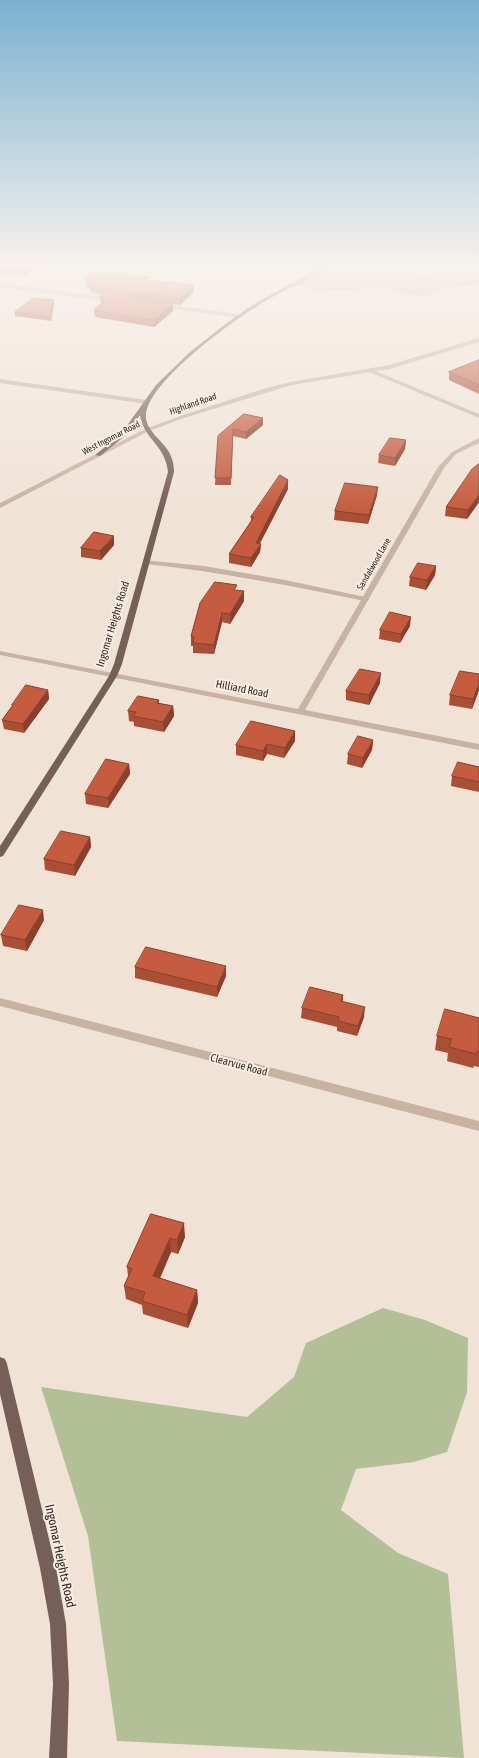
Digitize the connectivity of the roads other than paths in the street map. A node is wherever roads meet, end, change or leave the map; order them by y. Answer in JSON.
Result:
{"nodes":[{"id":1,"x":202,"y":347,"type":"edge"},
{"id":2,"x":457,"y":347,"type":"edge"},
{"id":3,"x":371,"y":371,"type":"junction"},
{"id":4,"x":0,"y":381,"type":"edge"},
{"id":5,"x":147,"y":402,"type":"junction"},
{"id":6,"x":479,"y":416,"type":"edge"},
{"id":7,"x":147,"y":430,"type":"junction"},
{"id":8,"x":479,"y":440,"type":"edge"},
{"id":9,"x":98,"y":455,"type":"junction"},
{"id":10,"x":0,"y":506,"type":"edge"},
{"id":11,"x":146,"y":562,"type":"junction"},
{"id":12,"x":365,"y":599,"type":"junction"},
{"id":13,"x":0,"y":654,"type":"edge"},
{"id":14,"x":113,"y":676,"type":"junction"},
{"id":15,"x":300,"y":712,"type":"junction"},
{"id":16,"x":479,"y":747,"type":"edge"},
{"id":17,"x":0,"y":854,"type":"edge"},
{"id":18,"x":0,"y":1002,"type":"edge"},
{"id":19,"x":479,"y":1126,"type":"edge"},
{"id":20,"x":0,"y":1364,"type":"edge"},
{"id":21,"x":58,"y":1758,"type":"edge"}],
"edges":[{"from":1,"to":5,"type":"main road"},
{"from":2,"to":3,"type":"street","name":"Highland Road"},
{"from":3,"to":6,"type":"street"},
{"from":3,"to":7,"type":"street","name":"Highland Road"},
{"from":4,"to":5,"type":"street"},
{"from":5,"to":7,"type":"main road","name":"West Ingomar Road"},
{"from":5,"to":9,"type":"main road"},
{"from":7,"to":9,"type":"street","name":"West Ingomar Road"},
{"from":7,"to":11,"type":"main road","name":"Ingomar Heights Road"},
{"from":8,"to":12,"type":"street","name":"Sandalwood Lane"},
{"from":9,"to":10,"type":"street","name":"West Ingomar Road"},
{"from":11,"to":12,"type":"street"},
{"from":11,"to":14,"type":"main road","name":"Ingomar Heights Road"},
{"from":12,"to":15,"type":"street","name":"Sandalwood Lane"},
{"from":13,"to":14,"type":"street","name":"Hilliard Road"},
{"from":14,"to":15,"type":"street","name":"Hilliard Road"},
{"from":14,"to":17,"type":"main road","name":"Ingomar Heights Road"},
{"from":15,"to":16,"type":"street","name":"Hilliard Road"},
{"from":18,"to":19,"type":"street","name":"Clearvue Road"},
{"from":20,"to":21,"type":"main road","name":"Ingomar Heights Road"}]}
